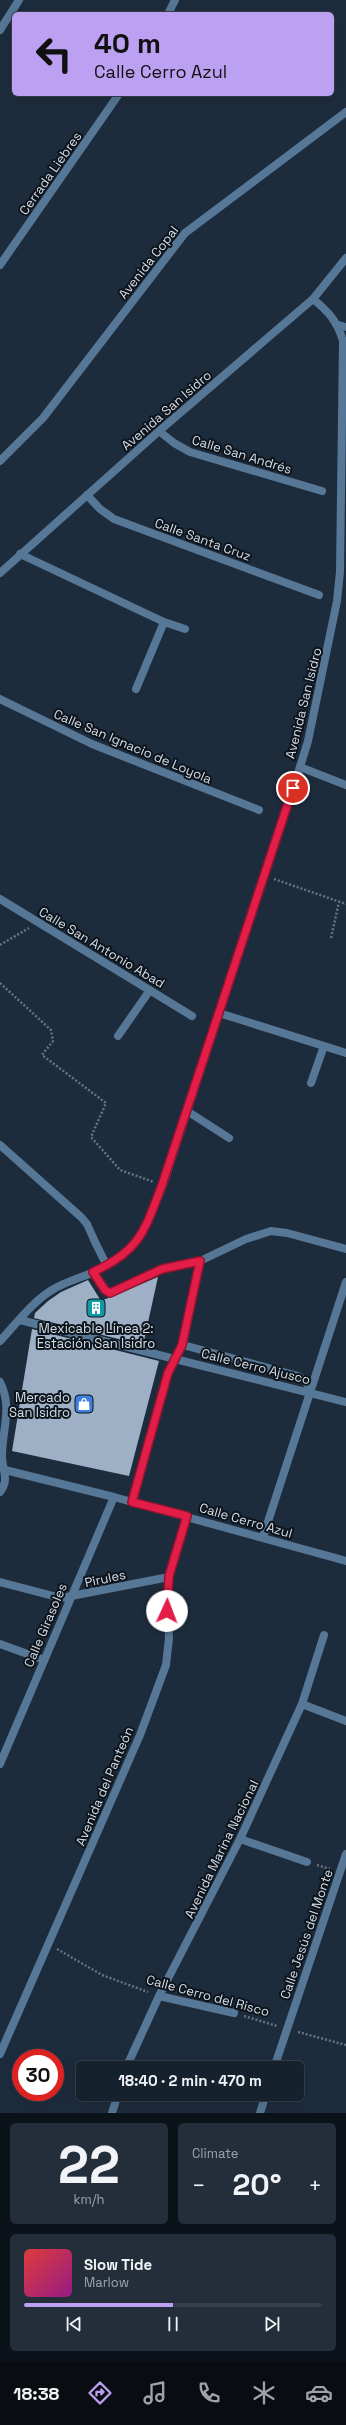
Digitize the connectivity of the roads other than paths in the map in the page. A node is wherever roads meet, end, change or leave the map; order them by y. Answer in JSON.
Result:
{"nodes":[{"id":1,"x":19,"y":0,"type":"edge"},
{"id":2,"x":175,"y":0,"type":"edge"},
{"id":3,"x":169,"y":12,"type":"edge"},
{"id":4,"x":0,"y":30,"type":"edge"},
{"id":5,"x":118,"y":96,"type":"edge"},
{"id":6,"x":346,"y":112,"type":"edge"},
{"id":7,"x":346,"y":258,"type":"edge"},
{"id":8,"x":0,"y":265,"type":"edge"},
{"id":9,"x":313,"y":299,"type":"junction"},
{"id":10,"x":342,"y":326,"type":"edge"},
{"id":11,"x":159,"y":431,"type":"junction"},
{"id":12,"x":344,"y":434,"type":"edge"},
{"id":13,"x":0,"y":461,"type":"edge"},
{"id":14,"x":322,"y":491,"type":"dead end"},
{"id":15,"x":87,"y":495,"type":"junction"},
{"id":16,"x":20,"y":554,"type":"junction"},
{"id":17,"x":0,"y":573,"type":"edge"},
{"id":18,"x":319,"y":595,"type":"dead end"},
{"id":19,"x":164,"y":622,"type":"junction"},
{"id":20,"x":185,"y":629,"type":"dead end"},
{"id":21,"x":136,"y":689,"type":"dead end"},
{"id":22,"x":0,"y":700,"type":"edge"},
{"id":23,"x":300,"y":766,"type":"junction"},
{"id":24,"x":346,"y":785,"type":"edge"},
{"id":25,"x":259,"y":810,"type":"dead end"},
{"id":26,"x":0,"y":899,"type":"edge"},
{"id":27,"x":150,"y":990,"type":"junction"},
{"id":28,"x":219,"y":1013,"type":"junction"},
{"id":29,"x":192,"y":1016,"type":"dead end"},
{"id":30,"x":118,"y":1036,"type":"dead end"},
{"id":31,"x":324,"y":1046,"type":"junction"},
{"id":32,"x":346,"y":1053,"type":"edge"},
{"id":33,"x":311,"y":1083,"type":"dead end"},
{"id":34,"x":187,"y":1111,"type":"junction"},
{"id":35,"x":229,"y":1138,"type":"dead end"},
{"id":36,"x":0,"y":1145,"type":"edge"},
{"id":37,"x":346,"y":1249,"type":"edge"},
{"id":38,"x":200,"y":1261,"type":"junction"},
{"id":39,"x":107,"y":1266,"type":"junction"},
{"id":40,"x":93,"y":1272,"type":"junction"},
{"id":41,"x":346,"y":1282,"type":"edge"},
{"id":42,"x":20,"y":1320,"type":"junction"},
{"id":43,"x":0,"y":1341,"type":"edge"},
{"id":44,"x":182,"y":1345,"type":"junction"},
{"id":45,"x":174,"y":1359,"type":"junction"},
{"id":46,"x":0,"y":1382,"type":"edge"},
{"id":47,"x":311,"y":1392,"type":"junction"},
{"id":48,"x":346,"y":1402,"type":"edge"},
{"id":49,"x":2,"y":1470,"type":"edge"},
{"id":50,"x":0,"y":1492,"type":"edge"},
{"id":51,"x":114,"y":1496,"type":"junction"},
{"id":52,"x":132,"y":1502,"type":"junction"},
{"id":53,"x":187,"y":1516,"type":"junction"},
{"id":54,"x":262,"y":1537,"type":"junction"},
{"id":55,"x":346,"y":1561,"type":"edge"},
{"id":56,"x":169,"y":1576,"type":"junction"},
{"id":57,"x":0,"y":1582,"type":"edge"},
{"id":58,"x":69,"y":1598,"type":"junction"},
{"id":59,"x":324,"y":1635,"type":"dead end"},
{"id":60,"x":0,"y":1644,"type":"edge"},
{"id":61,"x":44,"y":1660,"type":"junction"},
{"id":62,"x":302,"y":1704,"type":"junction"},
{"id":63,"x":346,"y":1721,"type":"edge"},
{"id":64,"x":0,"y":1764,"type":"edge"},
{"id":65,"x":240,"y":1840,"type":"junction"},
{"id":66,"x":346,"y":1854,"type":"edge"},
{"id":67,"x":307,"y":1862,"type":"road end"},
{"id":68,"x":159,"y":1996,"type":"junction"},
{"id":69,"x":234,"y":2013,"type":"road end"},
{"id":70,"x":0,"y":2054,"type":"edge"},
{"id":71,"x":129,"y":2061,"type":"edge"},
{"id":72,"x":276,"y":2061,"type":"edge"},
{"id":73,"x":116,"y":2101,"type":"edge"},
{"id":74,"x":264,"y":2101,"type":"edge"},
{"id":75,"x":112,"y":2113,"type":"edge"},
{"id":76,"x":260,"y":2113,"type":"edge"}],
"edges":[{"from":1,"to":4,"type":"street"},
{"from":2,"to":3,"type":"street"},
{"from":5,"to":8,"type":"street","name":"Cerrada Liebres"},
{"from":6,"to":13,"type":"street","name":"Avenida Copal"},
{"from":7,"to":9,"type":"street","name":"Avenida San Isidro"},
{"from":9,"to":10,"type":"street","name":"Avenida San Isidro"},
{"from":9,"to":11,"type":"street","name":"Avenida San Isidro"},
{"from":10,"to":12,"type":"street","name":"Avenida San Isidro"},
{"from":11,"to":14,"type":"street","name":"Calle San Andrés"},
{"from":11,"to":15,"type":"street","name":"Avenida San Isidro"},
{"from":12,"to":23,"type":"street","name":"Avenida San Isidro"},
{"from":15,"to":16,"type":"street","name":"Avenida San Isidro"},
{"from":15,"to":18,"type":"street","name":"Calle Santa Cruz"},
{"from":16,"to":17,"type":"street","name":"Avenida San Isidro"},
{"from":16,"to":19,"type":"street"},
{"from":19,"to":20,"type":"street"},
{"from":19,"to":21,"type":"street"},
{"from":22,"to":25,"type":"street","name":"Calle San Ignacio de Loyola"},
{"from":23,"to":24,"type":"street"},
{"from":23,"to":28,"type":"street","name":"Avenida San Isidro"},
{"from":26,"to":27,"type":"street","name":"Calle San Antonio Abad"},
{"from":27,"to":29,"type":"street","name":"Calle San Antonio Abad"},
{"from":27,"to":30,"type":"street"},
{"from":28,"to":31,"type":"street"},
{"from":28,"to":34,"type":"street","name":"Avenida San Isidro"},
{"from":31,"to":32,"type":"street"},
{"from":31,"to":33,"type":"street"},
{"from":34,"to":35,"type":"street"},
{"from":34,"to":39,"type":"street","name":"Avenida San Isidro"},
{"from":36,"to":39,"type":"street"},
{"from":37,"to":38,"type":"street"},
{"from":38,"to":40,"type":"street"},
{"from":38,"to":44,"type":"street"},
{"from":39,"to":40,"type":"street","name":"Avenida San Isidro"},
{"from":40,"to":42,"type":"street","name":"Avenida San Isidro"},
{"from":41,"to":47,"type":"street"},
{"from":42,"to":43,"type":"street","name":"Avenida San Isidro"},
{"from":42,"to":45,"type":"street","name":"Calle Cerro Ajusco"},
{"from":44,"to":45,"type":"street"},
{"from":44,"to":47,"type":"street"},
{"from":45,"to":47,"type":"street","name":"Calle Cerro Ajusco"},
{"from":45,"to":52,"type":"street"},
{"from":46,"to":49,"type":"street"},
{"from":47,"to":48,"type":"street","name":"Calle Cerro Ajusco"},
{"from":47,"to":54,"type":"street"},
{"from":49,"to":50,"type":"street"},
{"from":49,"to":51,"type":"street","name":"Calle Cerro Azul"},
{"from":51,"to":52,"type":"street","name":"Calle Cerro Azul"},
{"from":51,"to":58,"type":"street","name":"Calle Girasoles"},
{"from":52,"to":53,"type":"street","name":"Calle Cerro Azul"},
{"from":53,"to":54,"type":"street","name":"Calle Cerro Azul"},
{"from":53,"to":56,"type":"street","name":"Avenida del Panteón"},
{"from":54,"to":55,"type":"street","name":"Calle Cerro Azul"},
{"from":56,"to":58,"type":"street","name":"Pirules"},
{"from":56,"to":70,"type":"street","name":"Avenida del Panteón"},
{"from":57,"to":58,"type":"street","name":"Pirules"},
{"from":58,"to":61,"type":"street","name":"Calle Girasoles"},
{"from":59,"to":62,"type":"street","name":"Avenida Marina Nacional"},
{"from":60,"to":61,"type":"street"},
{"from":61,"to":64,"type":"street","name":"Calle Girasoles"},
{"from":62,"to":63,"type":"street"},
{"from":62,"to":65,"type":"street","name":"Avenida Marina Nacional"},
{"from":65,"to":67,"type":"street"},
{"from":65,"to":68,"type":"street","name":"Avenida Marina Nacional"},
{"from":66,"to":72,"type":"street","name":"Calle Jesús del Monte"},
{"from":68,"to":69,"type":"street","name":"Calle Cerro del Risco"},
{"from":68,"to":71,"type":"street","name":"Avenida Marina Nacional"},
{"from":73,"to":75,"type":"street"},
{"from":74,"to":76,"type":"street"}]}
